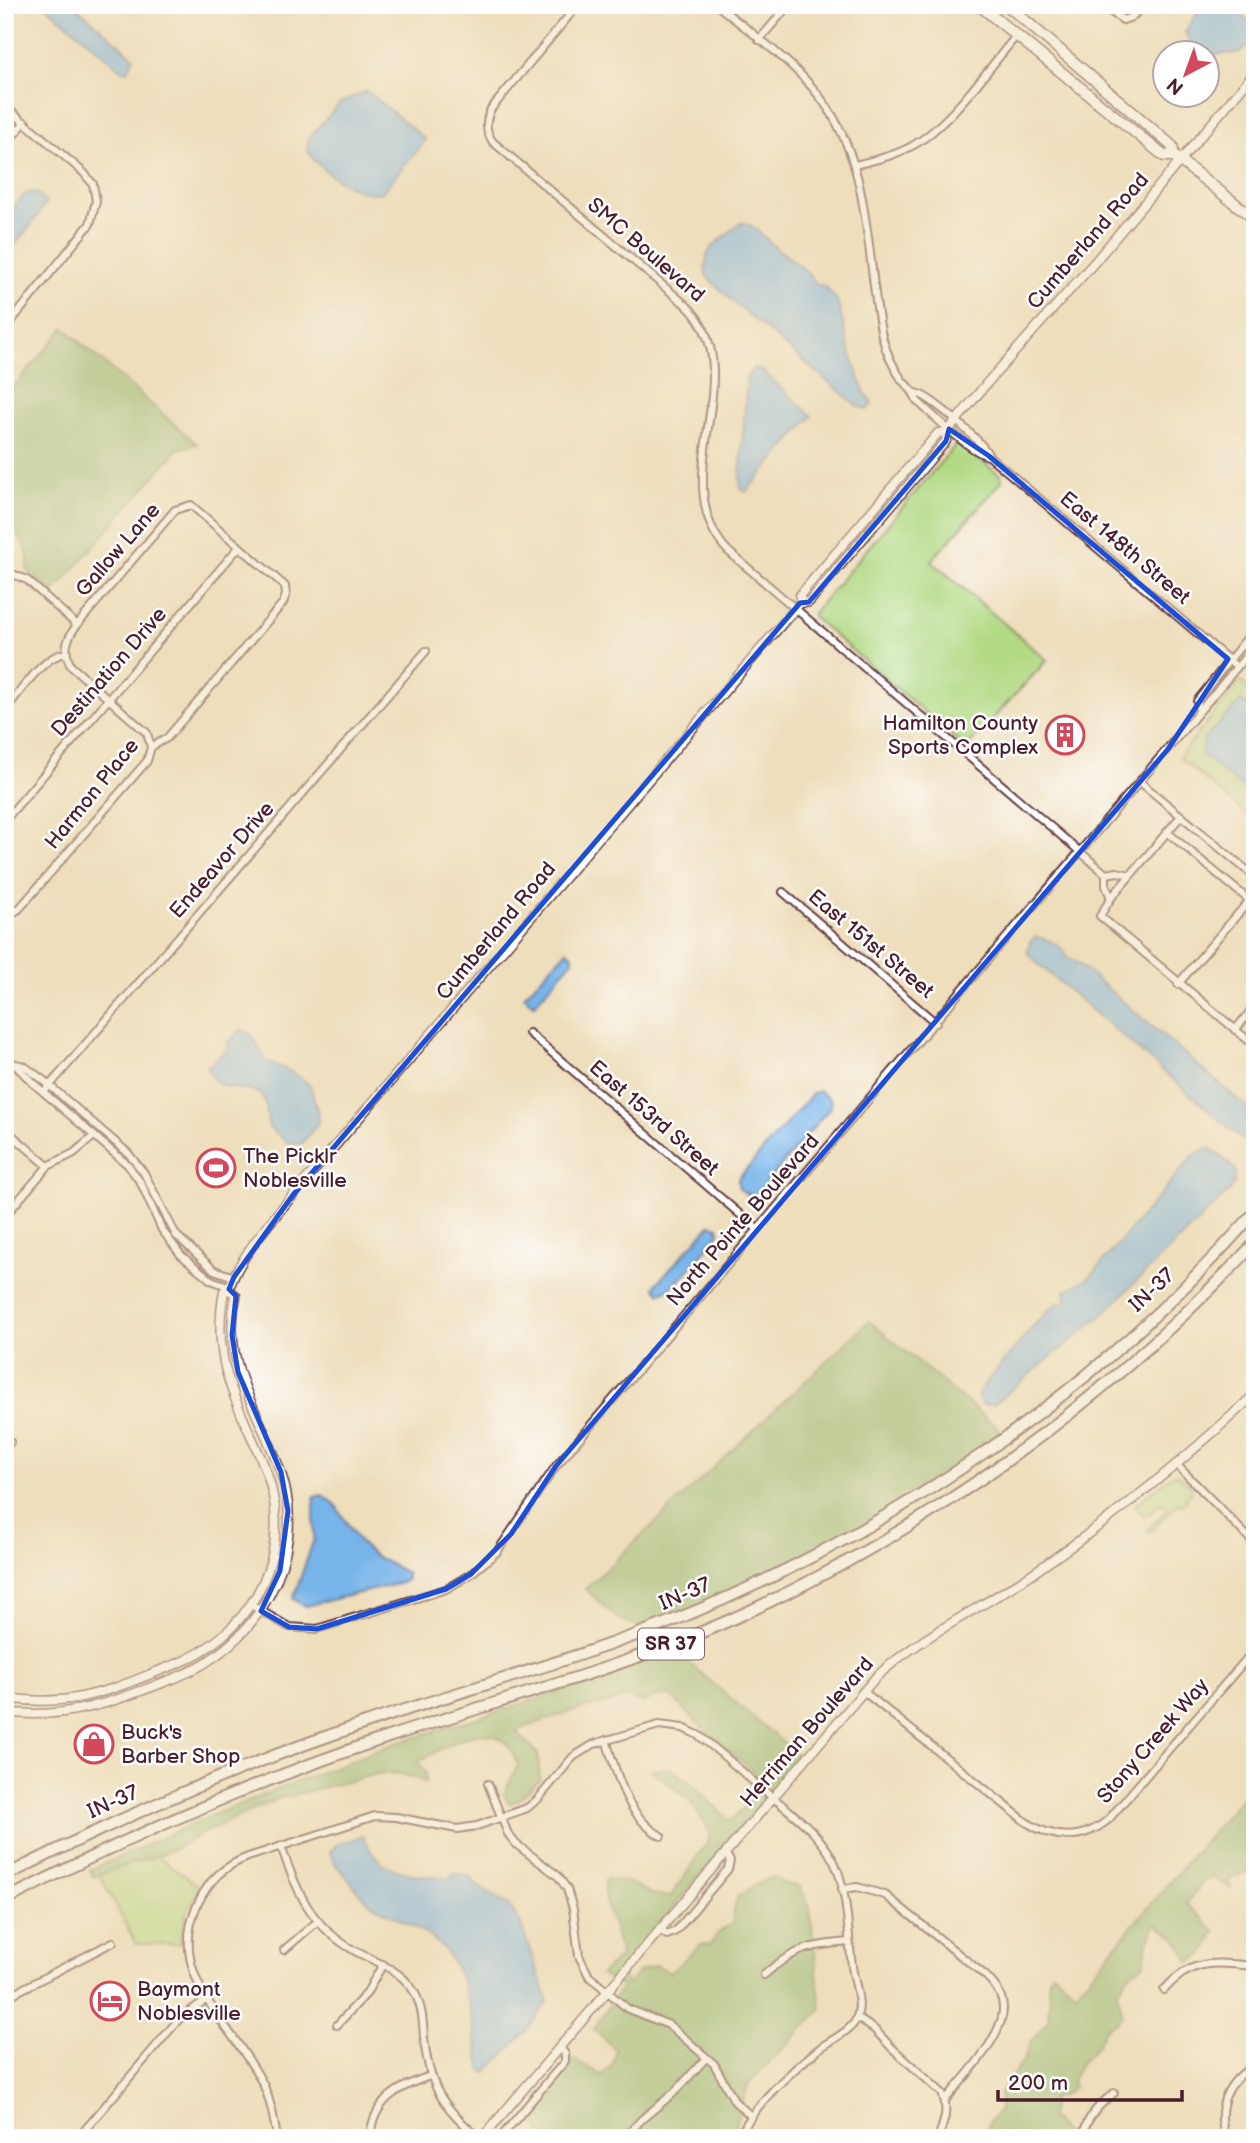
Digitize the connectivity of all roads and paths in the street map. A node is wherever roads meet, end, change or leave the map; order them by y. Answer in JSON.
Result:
{"nodes":[{"id":1,"x":578,"y":5,"type":"edge"},
{"id":2,"x":717,"y":5,"type":"edge"},
{"id":3,"x":789,"y":5,"type":"edge"},
{"id":4,"x":979,"y":5,"type":"edge"},
{"id":5,"x":1007,"y":5,"type":"edge"},
{"id":6,"x":1101,"y":5,"type":"edge"},
{"id":7,"x":1143,"y":5,"type":"edge"},
{"id":8,"x":1017,"y":35,"type":"junction"},
{"id":9,"x":759,"y":40,"type":"junction"},
{"id":10,"x":1255,"y":72,"type":"edge"},
{"id":11,"x":5,"y":106,"type":"edge"},
{"id":12,"x":25,"y":122,"type":"junction"},
{"id":13,"x":5,"y":145,"type":"edge"},
{"id":14,"x":1178,"y":158,"type":"junction"},
{"id":15,"x":855,"y":165,"type":"junction"},
{"id":16,"x":1255,"y":219,"type":"edge"},
{"id":17,"x":5,"y":328,"type":"edge"},
{"id":18,"x":915,"y":393,"type":"junction"},
{"id":19,"x":956,"y":421,"type":"junction"},
{"id":20,"x":948,"y":430,"type":"junction"},
{"id":21,"x":989,"y":456,"type":"junction"},
{"id":22,"x":239,"y":547,"type":"junction"},
{"id":23,"x":5,"y":579,"type":"edge"},
{"id":24,"x":798,"y":606,"type":"junction"},
{"id":25,"x":77,"y":625,"type":"junction"},
{"id":26,"x":1255,"y":628,"type":"edge"},
{"id":27,"x":1255,"y":646,"type":"edge"},
{"id":28,"x":426,"y":651,"type":"dead end"},
{"id":29,"x":66,"y":653,"type":"junction"},
{"id":30,"x":1228,"y":659,"type":"junction"},
{"id":31,"x":1237,"y":667,"type":"junction"},
{"id":32,"x":109,"y":699,"type":"junction"},
{"id":33,"x":1199,"y":709,"type":"junction"},
{"id":34,"x":5,"y":710,"type":"edge"},
{"id":35,"x":151,"y":747,"type":"junction"},
{"id":36,"x":1140,"y":782,"type":"junction"},
{"id":37,"x":1181,"y":816,"type":"junction"},
{"id":38,"x":5,"y":820,"type":"edge"},
{"id":39,"x":1167,"y":832,"type":"junction"},
{"id":40,"x":1080,"y":852,"type":"junction"},
{"id":41,"x":1106,"y":874,"type":"junction"},
{"id":42,"x":1130,"y":875,"type":"junction"},
{"id":43,"x":1255,"y":877,"type":"edge"},
{"id":44,"x":783,"y":892,"type":"dead end"},
{"id":45,"x":1255,"y":894,"type":"edge"},
{"id":46,"x":1111,"y":898,"type":"junction"},
{"id":47,"x":1249,"y":900,"type":"junction"},
{"id":48,"x":5,"y":918,"type":"edge"},
{"id":49,"x":1178,"y":984,"type":"junction"},
{"id":50,"x":1255,"y":1006,"type":"edge"},
{"id":51,"x":936,"y":1023,"type":"junction"},
{"id":52,"x":1235,"y":1030,"type":"junction"},
{"id":53,"x":529,"y":1033,"type":"dead end"},
{"id":54,"x":1255,"y":1046,"type":"edge"},
{"id":55,"x":5,"y":1055,"type":"edge"},
{"id":56,"x":16,"y":1064,"type":"junction"},
{"id":57,"x":50,"y":1085,"type":"junction"},
{"id":58,"x":44,"y":1092,"type":"junction"},
{"id":59,"x":5,"y":1129,"type":"edge"},
{"id":60,"x":94,"y":1136,"type":"junction"},
{"id":61,"x":48,"y":1166,"type":"junction"},
{"id":62,"x":1255,"y":1212,"type":"edge"},
{"id":63,"x":5,"y":1216,"type":"edge"},
{"id":64,"x":757,"y":1229,"type":"junction"},
{"id":65,"x":1255,"y":1243,"type":"edge"},
{"id":66,"x":234,"y":1277,"type":"junction"},
{"id":67,"x":230,"y":1288,"type":"junction"},
{"id":68,"x":1255,"y":1394,"type":"edge"},
{"id":69,"x":1177,"y":1465,"type":"junction"},
{"id":70,"x":1255,"y":1544,"type":"edge"},
{"id":71,"x":251,"y":1605,"type":"junction"},
{"id":72,"x":261,"y":1611,"type":"junction"},
{"id":73,"x":1255,"y":1649,"type":"edge"},
{"id":74,"x":863,"y":1690,"type":"junction"},
{"id":75,"x":5,"y":1699,"type":"edge"},
{"id":76,"x":5,"y":1712,"type":"edge"},
{"id":77,"x":606,"y":1740,"type":"junction"},
{"id":78,"x":488,"y":1784,"type":"dead end"},
{"id":79,"x":772,"y":1798,"type":"junction"},
{"id":80,"x":501,"y":1818,"type":"junction"},
{"id":81,"x":661,"y":1836,"type":"dead end"},
{"id":82,"x":76,"y":1841,"type":"junction"},
{"id":83,"x":281,"y":1846,"type":"junction"},
{"id":84,"x":725,"y":1853,"type":"junction"},
{"id":85,"x":5,"y":1870,"type":"edge"},
{"id":86,"x":5,"y":1876,"type":"edge"},
{"id":87,"x":842,"y":1889,"type":"junction"},
{"id":88,"x":5,"y":1900,"type":"edge"},
{"id":89,"x":318,"y":1921,"type":"junction"},
{"id":90,"x":660,"y":1930,"type":"junction"},
{"id":91,"x":113,"y":1942,"type":"dead end"},
{"id":92,"x":849,"y":1942,"type":"junction"},
{"id":93,"x":284,"y":1950,"type":"dead end"},
{"id":94,"x":383,"y":1964,"type":"junction"},
{"id":95,"x":1255,"y":1966,"type":"edge"},
{"id":96,"x":764,"y":1975,"type":"dead end"},
{"id":97,"x":1164,"y":1990,"type":"dead end"},
{"id":98,"x":607,"y":1992,"type":"junction"},
{"id":99,"x":5,"y":1998,"type":"edge"},
{"id":100,"x":207,"y":1999,"type":"junction"},
{"id":101,"x":857,"y":2018,"type":"junction"},
{"id":102,"x":337,"y":2025,"type":"dead end"},
{"id":103,"x":560,"y":2047,"type":"junction"},
{"id":104,"x":706,"y":2057,"type":"junction"},
{"id":105,"x":1255,"y":2066,"type":"edge"},
{"id":106,"x":430,"y":2076,"type":"junction"},
{"id":107,"x":1114,"y":2094,"type":"dead end"},
{"id":108,"x":945,"y":2100,"type":"junction"},
{"id":109,"x":750,"y":2115,"type":"junction"},
{"id":110,"x":78,"y":2138,"type":"edge"},
{"id":111,"x":276,"y":2138,"type":"edge"},
{"id":112,"x":370,"y":2138,"type":"edge"},
{"id":113,"x":481,"y":2138,"type":"edge"},
{"id":114,"x":500,"y":2138,"type":"edge"},
{"id":115,"x":625,"y":2138,"type":"edge"},
{"id":116,"x":740,"y":2138,"type":"edge"},
{"id":117,"x":938,"y":2138,"type":"edge"},
{"id":118,"x":1083,"y":2138,"type":"edge"},
{"id":119,"x":1226,"y":2138,"type":"edge"}],
"edges":[{"from":1,"to":24,"type":"street","name":"SMC Boulevard"},
{"from":2,"to":9,"type":"street","name":"East 148th Street"},
{"from":3,"to":9,"type":"street"},
{"from":4,"to":8,"type":"main road"},
{"from":5,"to":14,"type":"main road"},
{"from":6,"to":7,"type":"street"},
{"from":8,"to":14,"type":"main road"},
{"from":8,"to":15,"type":"street"},
{"from":9,"to":15,"type":"street","name":"East 148th Street"},
{"from":10,"to":14,"type":"street","name":"Cumberland Road"},
{"from":11,"to":12,"type":"street"},
{"from":12,"to":13,"type":"street"},
{"from":12,"to":17,"type":"street"},
{"from":14,"to":16,"type":"main road"},
{"from":14,"to":19,"type":"street","name":"Cumberland Road"},
{"from":15,"to":18,"type":"street","name":"East 148th Street"},
{"from":18,"to":19,"type":"street","name":"East 148th Street"},
{"from":18,"to":20,"type":"street","name":"East 148th Street"},
{"from":19,"to":20,"type":"street","name":"Cumberland Road"},
{"from":19,"to":21,"type":"street","name":"East 148th Street"},
{"from":20,"to":21,"type":"street","name":"East 148th Street"},
{"from":20,"to":24,"type":"street","name":"Cumberland Road"},
{"from":21,"to":30,"type":"street","name":"East 148th Street"},
{"from":22,"to":25,"type":"street","name":"Gallow Lane"},
{"from":22,"to":32,"type":"street","name":"Destination Drive"},
{"from":22,"to":35,"type":"street","name":"Harmon Place"},
{"from":23,"to":25,"type":"street"},
{"from":24,"to":40,"type":"street","name":"SMC Boulevard"},
{"from":24,"to":66,"type":"street","name":"Cumberland Road"},
{"from":25,"to":29,"type":"street","name":"Gallow Lane"},
{"from":26,"to":30,"type":"street","name":"North Pointe Boulevard"},
{"from":27,"to":31,"type":"street","name":"North Pointe Boulevard"},
{"from":28,"to":57,"type":"street","name":"Endeavor Drive"},
{"from":29,"to":32,"type":"street"},
{"from":29,"to":34,"type":"street"},
{"from":30,"to":31,"type":"street","name":"East 148th Street"},
{"from":30,"to":33,"type":"street","name":"North Pointe Boulevard"},
{"from":31,"to":33,"type":"street","name":"North Pointe Boulevard"},
{"from":32,"to":35,"type":"street"},
{"from":32,"to":38,"type":"street","name":"Destination Drive"},
{"from":33,"to":36,"type":"street","name":"North Pointe Boulevard"},
{"from":35,"to":48,"type":"street","name":"Harmon Place"},
{"from":36,"to":37,"type":"street"},
{"from":36,"to":40,"type":"street","name":"North Pointe Boulevard"},
{"from":37,"to":39,"type":"street"},
{"from":37,"to":43,"type":"street"},
{"from":39,"to":42,"type":"street"},
{"from":39,"to":47,"type":"street"},
{"from":40,"to":41,"type":"street","name":"SMC Boulevard"},
{"from":40,"to":51,"type":"street","name":"North Pointe Boulevard"},
{"from":41,"to":42,"type":"street"},
{"from":41,"to":46,"type":"street"},
{"from":42,"to":46,"type":"street"},
{"from":44,"to":51,"type":"street","name":"East 151st Street"},
{"from":45,"to":47,"type":"street"},
{"from":46,"to":49,"type":"street"},
{"from":47,"to":49,"type":"street"},
{"from":49,"to":52,"type":"street"},
{"from":50,"to":52,"type":"street"},
{"from":51,"to":64,"type":"street","name":"North Pointe Boulevard"},
{"from":52,"to":54,"type":"street"},
{"from":53,"to":64,"type":"street","name":"East 153rd Street"},
{"from":55,"to":56,"type":"street"},
{"from":56,"to":57,"type":"street"},
{"from":56,"to":58,"type":"street"},
{"from":57,"to":58,"type":"street","name":"Endeavor Drive"},
{"from":57,"to":66,"type":"street"},
{"from":58,"to":60,"type":"street"},
{"from":59,"to":61,"type":"street"},
{"from":60,"to":61,"type":"street"},
{"from":60,"to":67,"type":"street"},
{"from":61,"to":63,"type":"street"},
{"from":62,"to":82,"type":"highway","name":"IN-37","number":"SR 37"},
{"from":64,"to":72,"type":"street","name":"North Pointe Boulevard"},
{"from":65,"to":88,"type":"highway","name":"IN-37","number":"SR 37"},
{"from":66,"to":67,"type":"street","name":"Cumberland Road"},
{"from":67,"to":71,"type":"street","name":"Cumberland Road"},
{"from":67,"to":72,"type":"street","name":"Cumberland Road"},
{"from":68,"to":69,"type":"street","name":"Herriman Boulevard"},
{"from":69,"to":70,"type":"street"},
{"from":69,"to":74,"type":"street","name":"Herriman Boulevard"},
{"from":71,"to":72,"type":"street","name":"North Pointe Boulevard"},
{"from":71,"to":75,"type":"street","name":"Cumberland Road"},
{"from":72,"to":76,"type":"street","name":"Cumberland Road"},
{"from":73,"to":74,"type":"street","name":"Stony Creek Way"},
{"from":74,"to":79,"type":"street","name":"Herriman Boulevard"},
{"from":77,"to":79,"type":"street"},
{"from":77,"to":80,"type":"street"},
{"from":77,"to":81,"type":"street"},
{"from":78,"to":80,"type":"street"},
{"from":79,"to":84,"type":"street","name":"Herriman Boulevard"},
{"from":79,"to":87,"type":"street"},
{"from":80,"to":83,"type":"street"},
{"from":80,"to":98,"type":"street"},
{"from":82,"to":85,"type":"highway"},
{"from":82,"to":86,"type":"highway","name":"IN-37","number":"SR 37"},
{"from":83,"to":89,"type":"street"},
{"from":83,"to":100,"type":"street"},
{"from":84,"to":90,"type":"street","name":"Herriman Boulevard"},
{"from":84,"to":90,"type":"street"},
{"from":87,"to":92,"type":"street"},
{"from":87,"to":108,"type":"street"},
{"from":89,"to":93,"type":"street"},
{"from":89,"to":94,"type":"street"},
{"from":90,"to":98,"type":"street","name":"Herriman Boulevard"},
{"from":91,"to":99,"type":"street"},
{"from":92,"to":96,"type":"street"},
{"from":92,"to":101,"type":"street"},
{"from":94,"to":102,"type":"street"},
{"from":94,"to":106,"type":"street"},
{"from":95,"to":97,"type":"street"},
{"from":98,"to":103,"type":"street","name":"Herriman Boulevard"},
{"from":98,"to":104,"type":"street"},
{"from":100,"to":110,"type":"street"},
{"from":100,"to":111,"type":"street"},
{"from":101,"to":108,"type":"street"},
{"from":101,"to":109,"type":"street"},
{"from":103,"to":113,"type":"street","name":"Herriman Boulevard"},
{"from":103,"to":114,"type":"street"},
{"from":104,"to":109,"type":"street"},
{"from":104,"to":115,"type":"street"},
{"from":105,"to":119,"type":"street"},
{"from":106,"to":112,"type":"street"},
{"from":106,"to":113,"type":"street"},
{"from":107,"to":118,"type":"street"},
{"from":108,"to":117,"type":"street"},
{"from":109,"to":116,"type":"street"}]}
